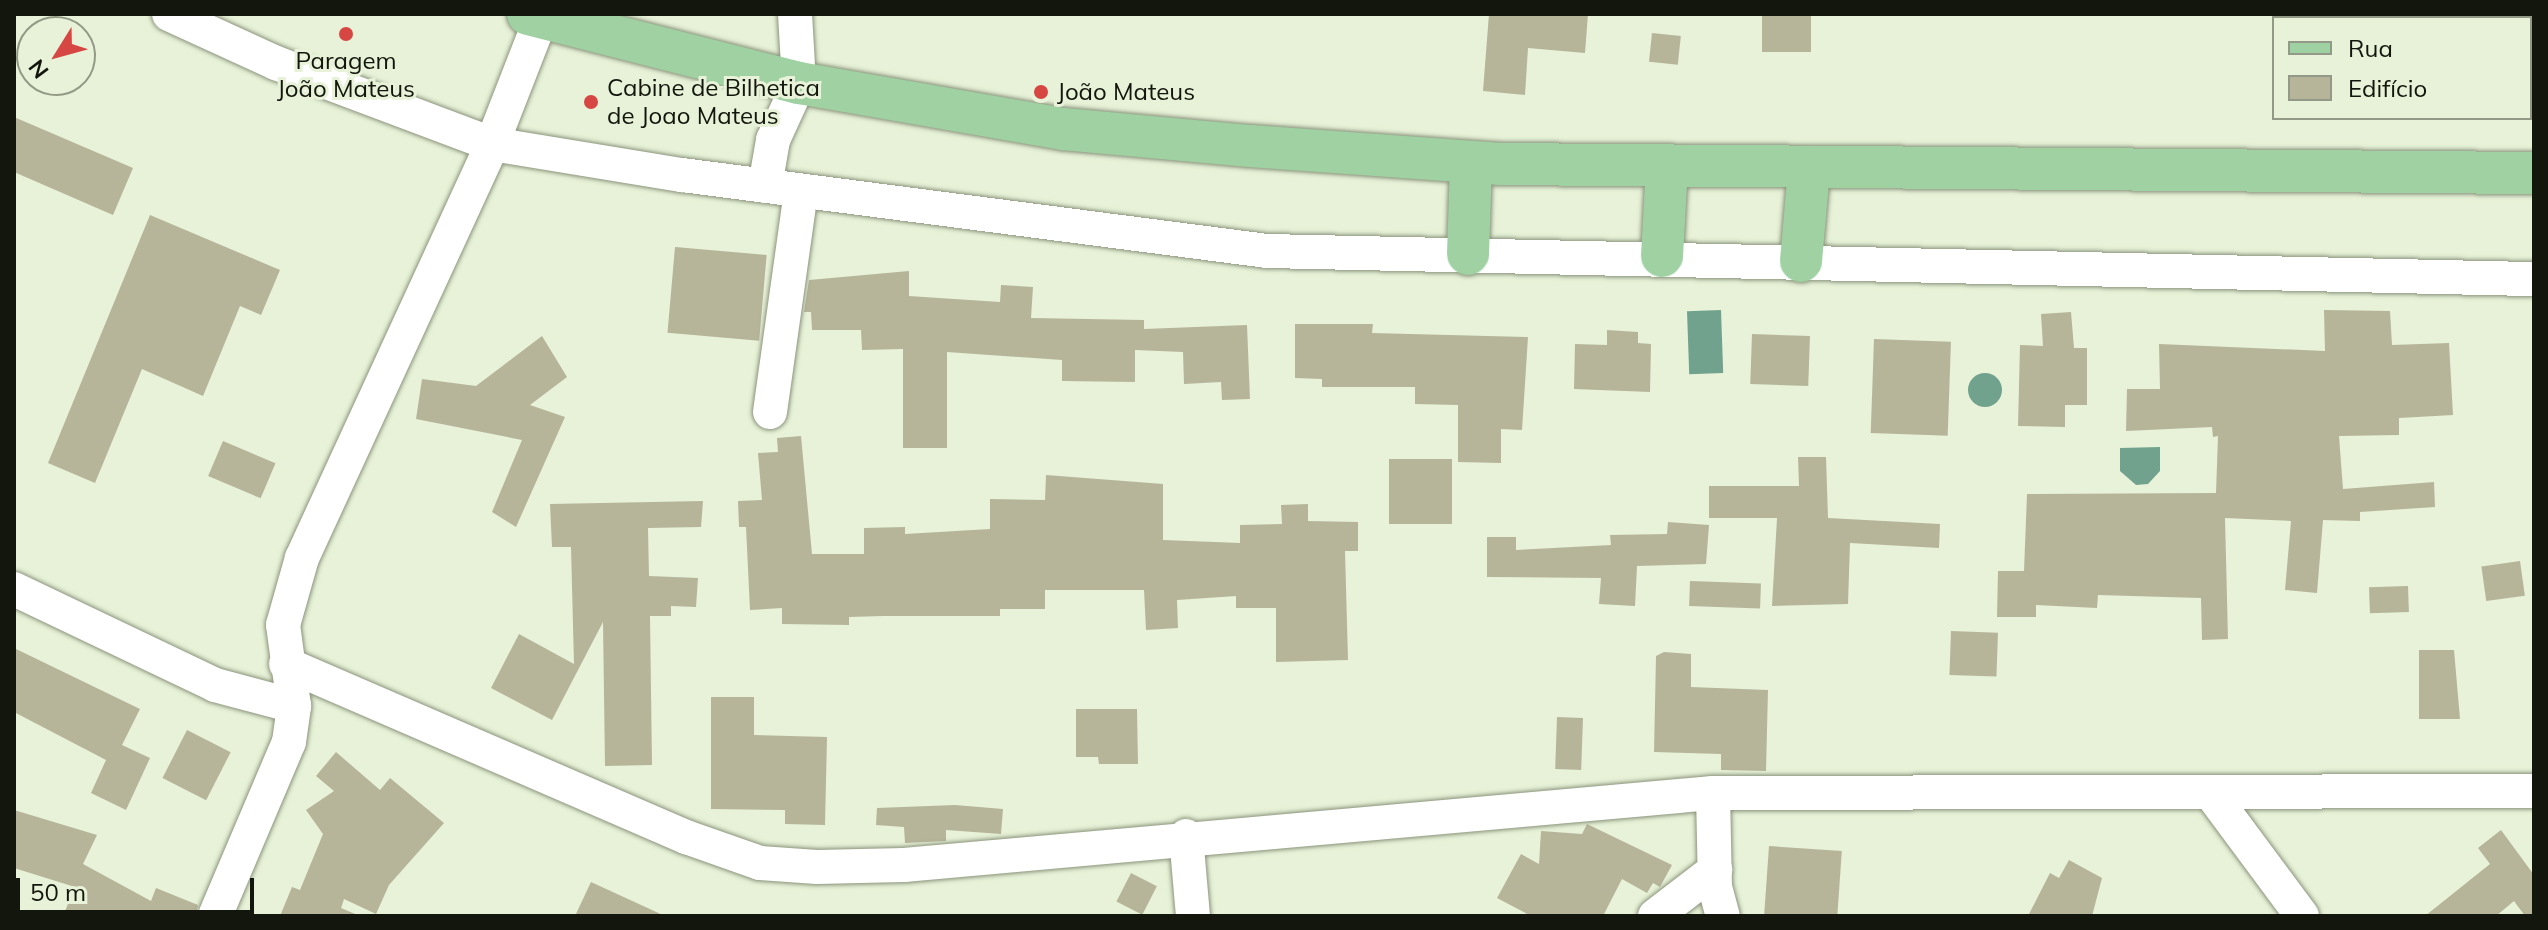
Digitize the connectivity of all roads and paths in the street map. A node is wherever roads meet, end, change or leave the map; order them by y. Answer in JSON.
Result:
{"nodes":[{"id":1,"x":169,"y":14,"type":"edge"},
{"id":2,"x":795,"y":14,"type":"edge"},
{"id":3,"x":535,"y":16,"type":"edge"},
{"id":4,"x":592,"y":21,"type":"edge"},
{"id":5,"x":799,"y":83,"type":"junction"},
{"id":6,"x":492,"y":144,"type":"junction"},
{"id":7,"x":1471,"y":162,"type":"junction"},
{"id":8,"x":1667,"y":167,"type":"junction"},
{"id":9,"x":1809,"y":169,"type":"junction"},
{"id":10,"x":2534,"y":173,"type":"edge"},
{"id":11,"x":765,"y":186,"type":"junction"},
{"id":12,"x":801,"y":191,"type":"junction"},
{"id":13,"x":1468,"y":254,"type":"junction"},
{"id":14,"x":1662,"y":256,"type":"junction"},
{"id":15,"x":1801,"y":261,"type":"junction"},
{"id":16,"x":2534,"y":279,"type":"edge"},
{"id":17,"x":770,"y":412,"type":"dead end"},
{"id":18,"x":14,"y":589,"type":"edge"},
{"id":19,"x":286,"y":664,"type":"junction"},
{"id":20,"x":294,"y":706,"type":"junction"},
{"id":21,"x":2534,"y":791,"type":"edge"},
{"id":22,"x":1713,"y":793,"type":"junction"},
{"id":23,"x":2213,"y":796,"type":"junction"},
{"id":24,"x":1186,"y":836,"type":"junction"},
{"id":25,"x":1715,"y":870,"type":"junction"},
{"id":26,"x":215,"y":916,"type":"edge"},
{"id":27,"x":1193,"y":916,"type":"edge"},
{"id":28,"x":1655,"y":916,"type":"edge"},
{"id":29,"x":1723,"y":916,"type":"edge"},
{"id":30,"x":2302,"y":916,"type":"edge"}],
"edges":[{"from":1,"to":6,"type":"street"},
{"from":2,"to":5,"type":"street"},
{"from":3,"to":4,"type":"main road"},
{"from":3,"to":6,"type":"street"},
{"from":4,"to":5,"type":"main road"},
{"from":5,"to":7,"type":"main road"},
{"from":5,"to":11,"type":"street"},
{"from":6,"to":11,"type":"street"},
{"from":6,"to":19,"type":"street"},
{"from":7,"to":8,"type":"main road"},
{"from":7,"to":13,"type":"main road"},
{"from":8,"to":9,"type":"main road"},
{"from":8,"to":14,"type":"main road"},
{"from":9,"to":10,"type":"main road"},
{"from":9,"to":15,"type":"main road"},
{"from":11,"to":12,"type":"street"},
{"from":12,"to":13,"type":"street"},
{"from":12,"to":17,"type":"street"},
{"from":13,"to":14,"type":"street"},
{"from":14,"to":15,"type":"street"},
{"from":15,"to":16,"type":"street"},
{"from":18,"to":20,"type":"street"},
{"from":19,"to":20,"type":"street"},
{"from":19,"to":24,"type":"street"},
{"from":20,"to":26,"type":"street"},
{"from":21,"to":23,"type":"street"},
{"from":22,"to":23,"type":"street"},
{"from":22,"to":24,"type":"street"},
{"from":22,"to":25,"type":"street"},
{"from":23,"to":30,"type":"street"},
{"from":24,"to":27,"type":"street"},
{"from":25,"to":28,"type":"street"},
{"from":25,"to":29,"type":"street"}]}
